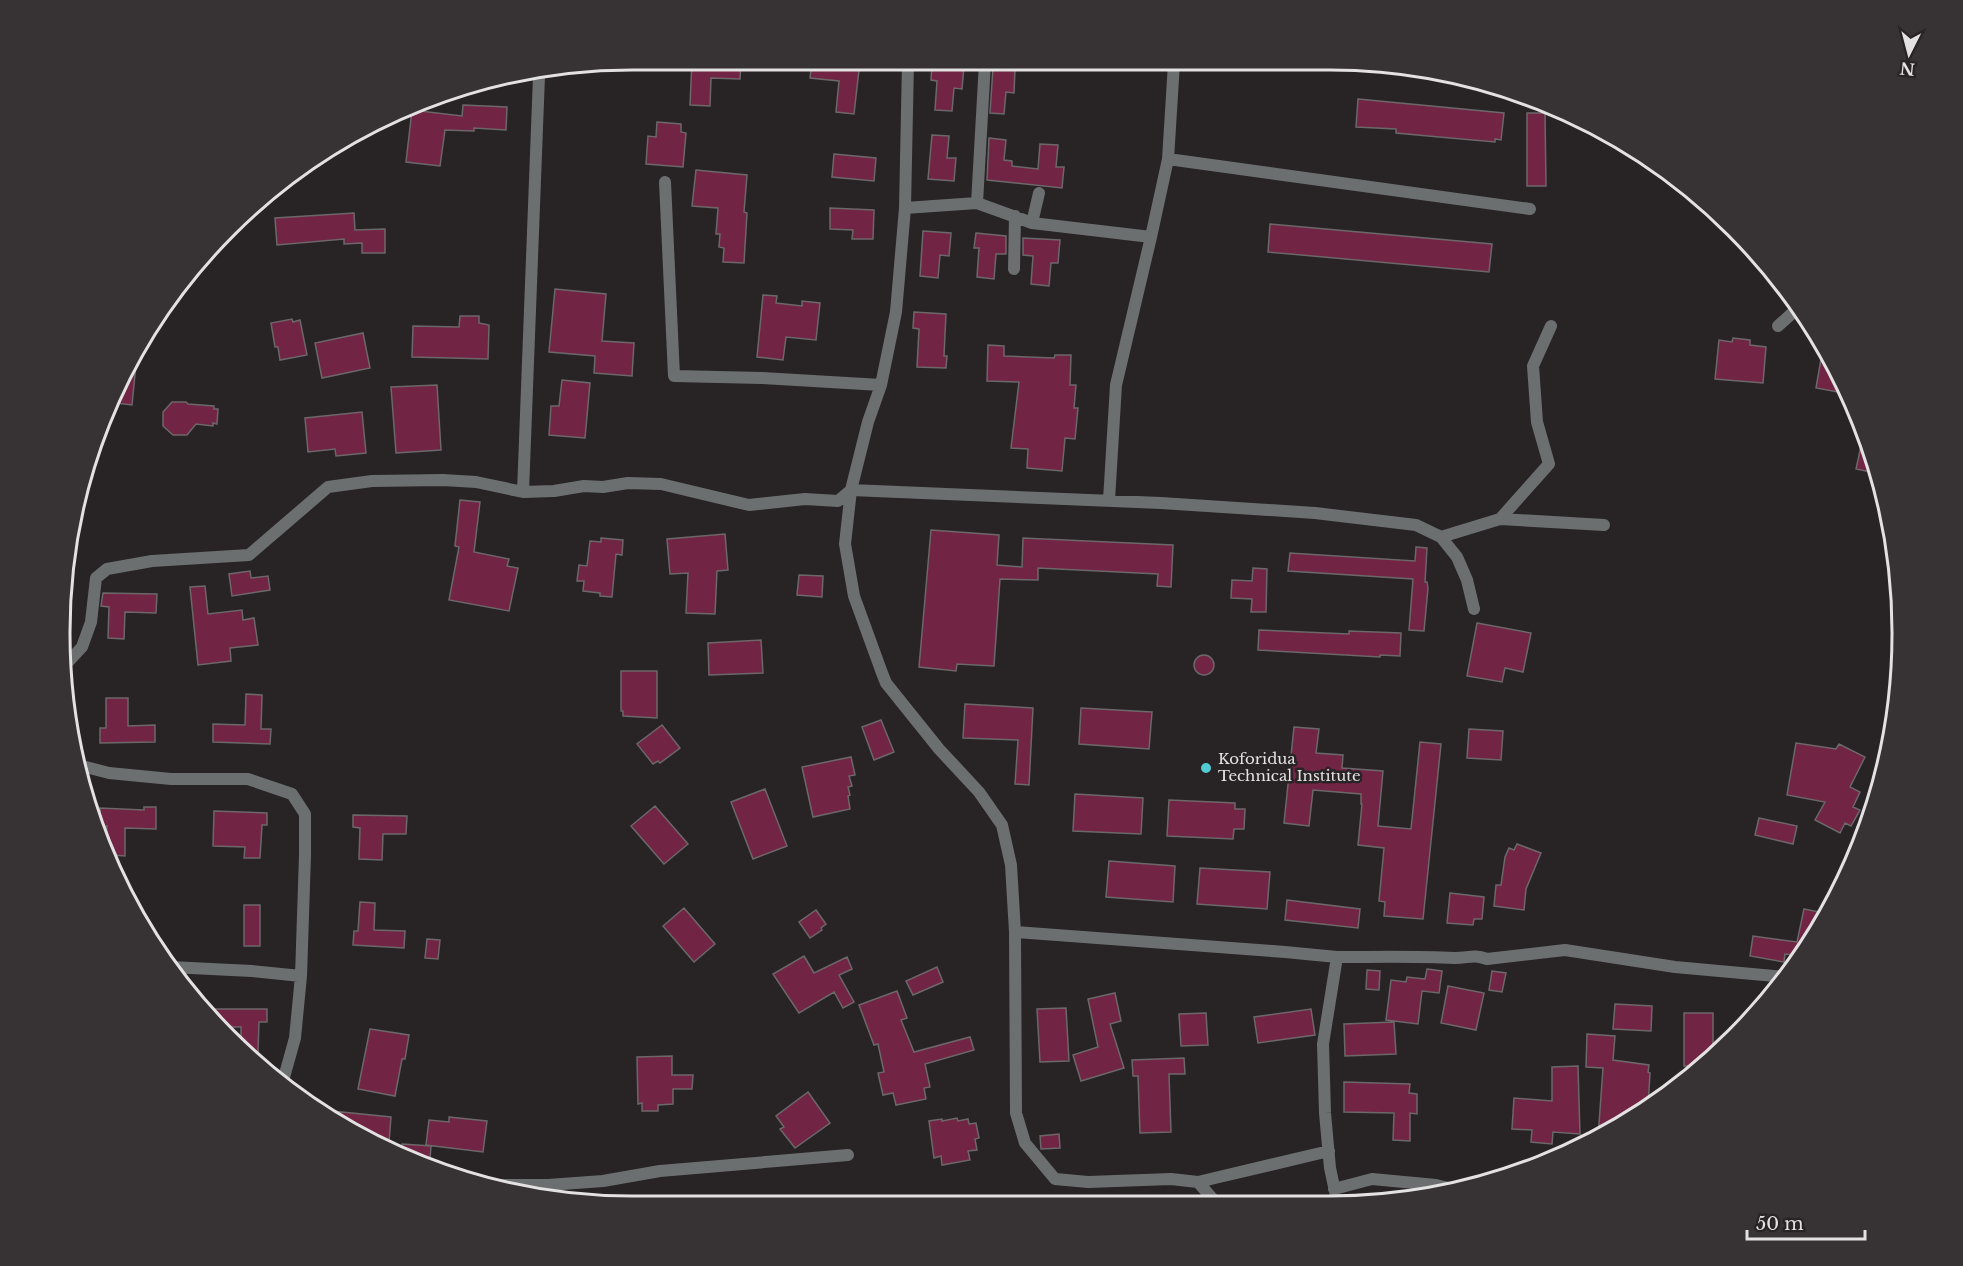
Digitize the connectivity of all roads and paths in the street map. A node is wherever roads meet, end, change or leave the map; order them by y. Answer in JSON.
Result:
{"nodes":[{"id":1,"x":908,"y":70,"type":"edge"},
{"id":2,"x":985,"y":70,"type":"edge"},
{"id":3,"x":1174,"y":70,"type":"edge"},
{"id":4,"x":539,"y":78,"type":"edge"},
{"id":5,"x":1168,"y":159,"type":"junction"},
{"id":6,"x":666,"y":182,"type":"dead end"},
{"id":7,"x":1039,"y":193,"type":"dead end"},
{"id":8,"x":978,"y":204,"type":"junction"},
{"id":9,"x":905,"y":208,"type":"junction"},
{"id":10,"x":1530,"y":209,"type":"dead end"},
{"id":11,"x":1015,"y":216,"type":"junction"},
{"id":12,"x":1032,"y":223,"type":"junction"},
{"id":13,"x":1151,"y":237,"type":"junction"},
{"id":14,"x":1014,"y":269,"type":"dead end"},
{"id":15,"x":1793,"y":313,"type":"edge"},
{"id":16,"x":1551,"y":326,"type":"dead end"},
{"id":17,"x":1778,"y":326,"type":"dead end"},
{"id":18,"x":881,"y":385,"type":"junction"},
{"id":19,"x":851,"y":490,"type":"junction"},
{"id":20,"x":523,"y":492,"type":"junction"},
{"id":21,"x":1109,"y":500,"type":"junction"},
{"id":22,"x":1500,"y":519,"type":"junction"},
{"id":23,"x":1604,"y":525,"type":"dead end"},
{"id":24,"x":1441,"y":537,"type":"junction"},
{"id":25,"x":1474,"y":609,"type":"dead end"},
{"id":26,"x":71,"y":658,"type":"edge"},
{"id":27,"x":87,"y":767,"type":"edge"},
{"id":28,"x":1015,"y":932,"type":"junction"},
{"id":29,"x":1337,"y":957,"type":"junction"},
{"id":30,"x":181,"y":967,"type":"edge"},
{"id":31,"x":301,"y":976,"type":"junction"},
{"id":32,"x":1775,"y":976,"type":"edge"},
{"id":33,"x":285,"y":1074,"type":"edge"},
{"id":34,"x":1329,"y":1151,"type":"junction"},
{"id":35,"x":848,"y":1155,"type":"dead end"},
{"id":36,"x":1198,"y":1182,"type":"junction"},
{"id":37,"x":523,"y":1185,"type":"edge"},
{"id":38,"x":1438,"y":1185,"type":"edge"},
{"id":39,"x":1334,"y":1189,"type":"junction"},
{"id":40,"x":1210,"y":1196,"type":"edge"},
{"id":41,"x":1336,"y":1196,"type":"edge"}],
"edges":[{"from":1,"to":9,"type":"street"},
{"from":2,"to":8,"type":"street"},
{"from":3,"to":5,"type":"street"},
{"from":4,"to":20,"type":"street"},
{"from":5,"to":10,"type":"street"},
{"from":5,"to":13,"type":"street"},
{"from":6,"to":18,"type":"street"},
{"from":7,"to":12,"type":"street"},
{"from":8,"to":9,"type":"street"},
{"from":8,"to":11,"type":"street"},
{"from":9,"to":18,"type":"street"},
{"from":11,"to":12,"type":"street"},
{"from":11,"to":14,"type":"street"},
{"from":12,"to":13,"type":"street"},
{"from":13,"to":21,"type":"street"},
{"from":15,"to":17,"type":"street"},
{"from":16,"to":22,"type":"street"},
{"from":18,"to":19,"type":"street"},
{"from":19,"to":20,"type":"street"},
{"from":19,"to":21,"type":"street"},
{"from":19,"to":28,"type":"street"},
{"from":20,"to":26,"type":"street"},
{"from":21,"to":24,"type":"street"},
{"from":22,"to":23,"type":"street"},
{"from":22,"to":24,"type":"street"},
{"from":24,"to":25,"type":"street"},
{"from":27,"to":31,"type":"street"},
{"from":28,"to":29,"type":"street"},
{"from":28,"to":36,"type":"street"},
{"from":29,"to":32,"type":"street"},
{"from":29,"to":34,"type":"street"},
{"from":30,"to":31,"type":"street"},
{"from":31,"to":33,"type":"street"},
{"from":34,"to":36,"type":"street"},
{"from":34,"to":39,"type":"street"},
{"from":35,"to":37,"type":"street"},
{"from":36,"to":40,"type":"street"},
{"from":38,"to":39,"type":"street"},
{"from":39,"to":41,"type":"street"}]}
